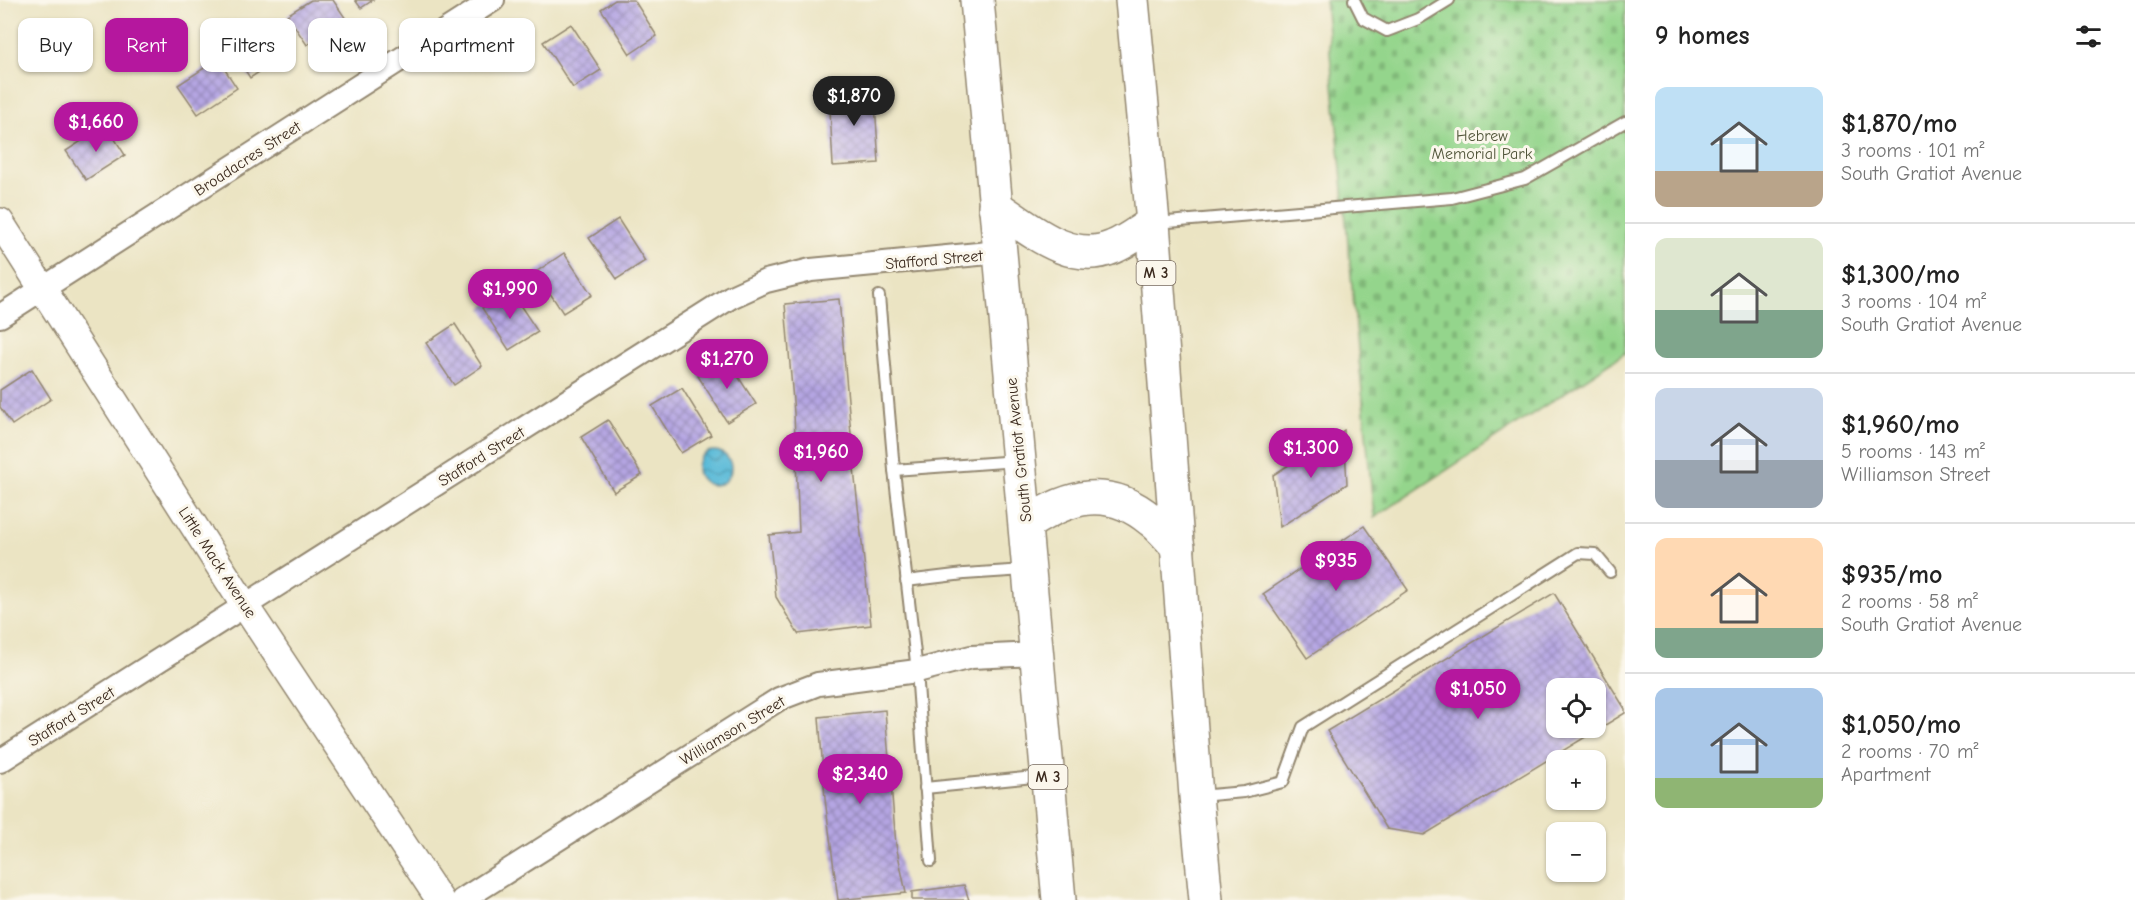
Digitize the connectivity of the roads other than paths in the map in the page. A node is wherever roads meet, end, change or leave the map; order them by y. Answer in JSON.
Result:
{"nodes":[{"id":1,"x":493,"y":0,"type":"edge"},
{"id":2,"x":977,"y":0,"type":"edge"},
{"id":3,"x":1132,"y":0,"type":"edge"},
{"id":4,"x":1354,"y":0,"type":"edge"},
{"id":5,"x":1449,"y":0,"type":"edge"},
{"id":6,"x":1625,"y":122,"type":"edge"},
{"id":7,"x":995,"y":206,"type":"junction"},
{"id":8,"x":0,"y":222,"type":"edge"},
{"id":9,"x":1153,"y":223,"type":"junction"},
{"id":10,"x":999,"y":252,"type":"junction"},
{"id":11,"x":44,"y":288,"type":"junction"},
{"id":12,"x":879,"y":296,"type":"dead end"},
{"id":13,"x":0,"y":316,"type":"edge"},
{"id":14,"x":1019,"y":461,"type":"junction"},
{"id":15,"x":894,"y":470,"type":"junction"},
{"id":16,"x":1026,"y":524,"type":"junction"},
{"id":17,"x":1178,"y":547,"type":"junction"},
{"id":18,"x":1029,"y":570,"type":"junction"},
{"id":19,"x":1610,"y":572,"type":"dead end"},
{"id":20,"x":906,"y":581,"type":"junction"},
{"id":21,"x":245,"y":606,"type":"junction"},
{"id":22,"x":1037,"y":654,"type":"junction"},
{"id":23,"x":916,"y":671,"type":"junction"},
{"id":24,"x":0,"y":761,"type":"edge"},
{"id":25,"x":1048,"y":775,"type":"junction"},
{"id":26,"x":925,"y":788,"type":"junction"},
{"id":27,"x":1196,"y":796,"type":"junction"},
{"id":28,"x":931,"y":861,"type":"dead end"},
{"id":29,"x":1206,"y":899,"type":"edge"},
{"id":30,"x":440,"y":900,"type":"edge"},
{"id":31,"x":462,"y":900,"type":"edge"},
{"id":32,"x":1059,"y":900,"type":"edge"}],
"edges":[{"from":1,"to":11,"type":"street","name":"Broadacres Street"},
{"from":2,"to":7,"type":"main road","name":"South Gratiot Avenue","number":"M 3"},
{"from":3,"to":9,"type":"main road","number":"M 3"},
{"from":4,"to":5,"type":"lane"},
{"from":6,"to":9,"type":"lane"},
{"from":7,"to":9,"type":"main road"},
{"from":7,"to":10,"type":"main road","name":"South Gratiot Avenue","number":"M 3"},
{"from":8,"to":11,"type":"street","name":"Little Mack Avenue"},
{"from":9,"to":17,"type":"main road","number":"M 3"},
{"from":10,"to":14,"type":"main road","name":"South Gratiot Avenue","number":"M 3"},
{"from":10,"to":21,"type":"street","name":"Stafford Street"},
{"from":11,"to":13,"type":"street","name":"Broadacres Street"},
{"from":11,"to":21,"type":"street","name":"Little Mack Avenue"},
{"from":12,"to":15,"type":"lane"},
{"from":14,"to":15,"type":"lane"},
{"from":14,"to":16,"type":"main road","name":"South Gratiot Avenue","number":"M 3"},
{"from":15,"to":20,"type":"lane"},
{"from":16,"to":17,"type":"main road"},
{"from":16,"to":18,"type":"main road","name":"South Gratiot Avenue","number":"M 3"},
{"from":17,"to":27,"type":"main road","number":"M 3"},
{"from":18,"to":20,"type":"lane"},
{"from":18,"to":22,"type":"main road","name":"South Gratiot Avenue","number":"M 3"},
{"from":19,"to":27,"type":"lane"},
{"from":20,"to":23,"type":"lane"},
{"from":21,"to":24,"type":"street","name":"Stafford Street"},
{"from":21,"to":30,"type":"street","name":"Little Mack Avenue"},
{"from":22,"to":23,"type":"street","name":"Williamson Street"},
{"from":22,"to":25,"type":"main road","name":"South Gratiot Avenue","number":"M 3"},
{"from":23,"to":26,"type":"lane"},
{"from":23,"to":31,"type":"street","name":"Williamson Street"},
{"from":25,"to":26,"type":"lane"},
{"from":25,"to":32,"type":"main road","name":"South Gratiot Avenue","number":"M 3"},
{"from":26,"to":28,"type":"lane"},
{"from":27,"to":29,"type":"main road","number":"M 3"}]}
